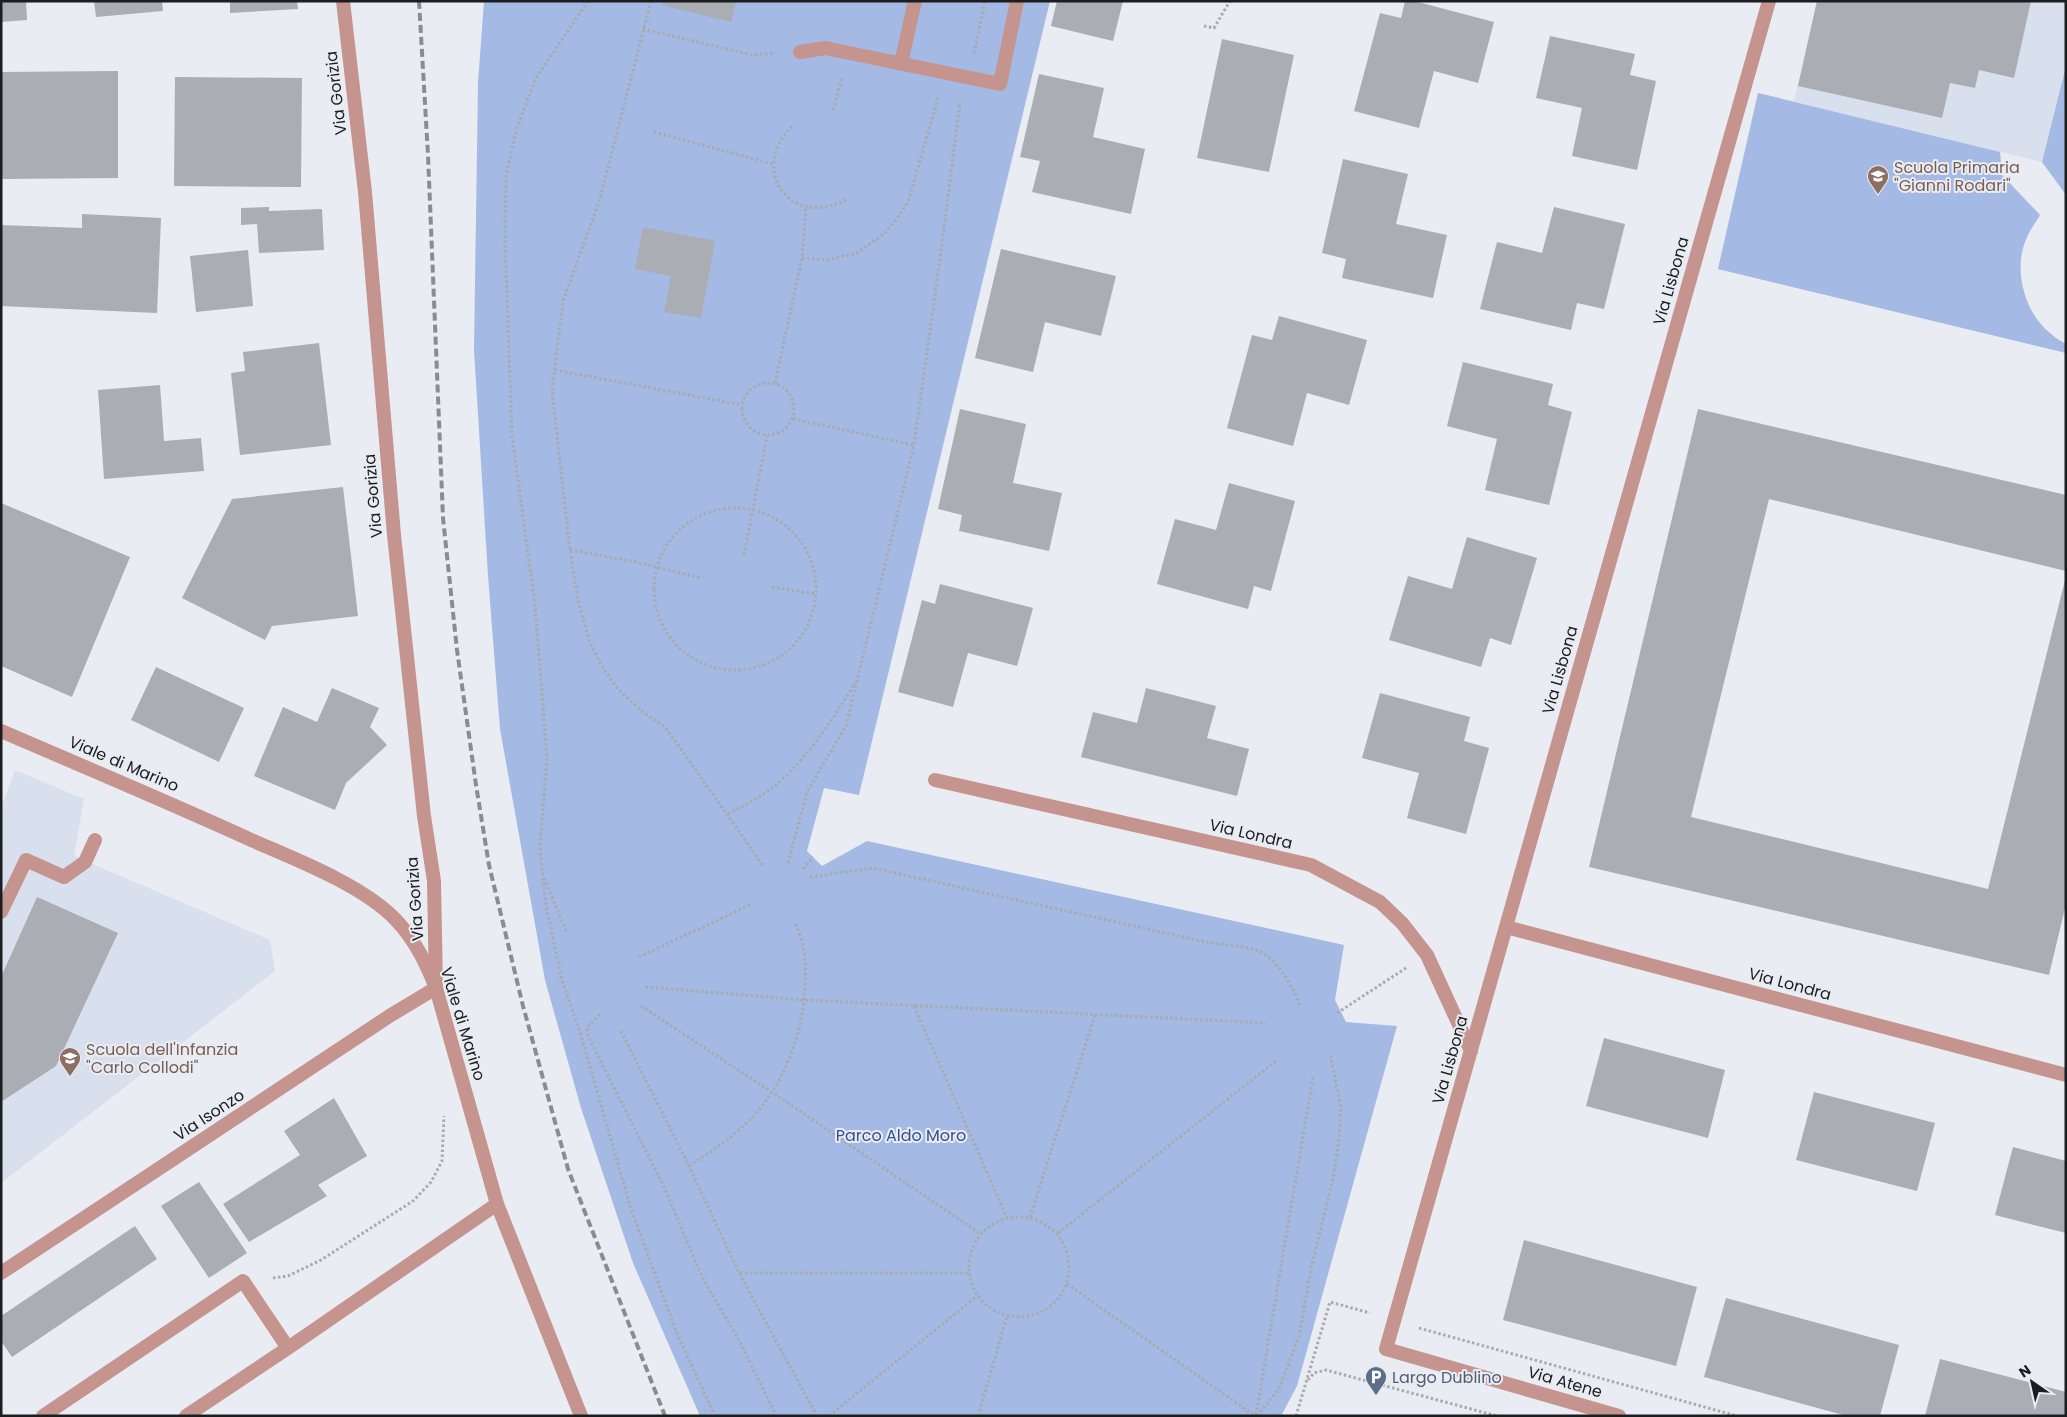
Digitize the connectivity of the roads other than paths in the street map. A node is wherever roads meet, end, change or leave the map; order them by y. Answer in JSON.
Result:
{"nodes":[{"id":1,"x":343,"y":1,"type":"edge"},
{"id":2,"x":915,"y":1,"type":"edge"},
{"id":3,"x":1017,"y":1,"type":"edge"},
{"id":4,"x":1769,"y":1,"type":"edge"},
{"id":5,"x":800,"y":52,"type":"road end"},
{"id":6,"x":900,"y":63,"type":"junction"},
{"id":7,"x":1,"y":731,"type":"edge"},
{"id":8,"x":935,"y":780,"type":"dead end"},
{"id":9,"x":95,"y":840,"type":"dead end"},
{"id":10,"x":1,"y":912,"type":"edge"},
{"id":11,"x":1506,"y":927,"type":"junction"},
{"id":12,"x":436,"y":988,"type":"junction"},
{"id":13,"x":1471,"y":1051,"type":"junction"},
{"id":14,"x":2066,"y":1075,"type":"edge"},
{"id":15,"x":497,"y":1204,"type":"junction"},
{"id":16,"x":1,"y":1273,"type":"edge"},
{"id":17,"x":288,"y":1348,"type":"junction"},
{"id":18,"x":1386,"y":1349,"type":"joint"},
{"id":19,"x":43,"y":1416,"type":"edge"},
{"id":20,"x":186,"y":1416,"type":"edge"},
{"id":21,"x":581,"y":1416,"type":"edge"},
{"id":22,"x":1619,"y":1416,"type":"edge"}],
"edges":[{"from":1,"to":12,"type":"street","name":"Via Gorizia"},
{"from":2,"to":6,"type":"street"},
{"from":3,"to":6,"type":"street"},
{"from":4,"to":11,"type":"street","name":"Via Lisbona"},
{"from":5,"to":6,"type":"street"},
{"from":7,"to":12,"type":"street","name":"Viale di Marino"},
{"from":8,"to":13,"type":"street","name":"Via Londra"},
{"from":9,"to":10,"type":"street"},
{"from":11,"to":13,"type":"street","name":"Via Lisbona"},
{"from":11,"to":14,"type":"street","name":"Via Londra"},
{"from":12,"to":15,"type":"street","name":"Viale di Marino"},
{"from":12,"to":16,"type":"street","name":"Via Isonzo"},
{"from":13,"to":18,"type":"street","name":"Via Lisbona"},
{"from":15,"to":17,"type":"street"},
{"from":15,"to":21,"type":"street","name":"Viale di Marino"},
{"from":17,"to":19,"type":"street"},
{"from":17,"to":20,"type":"street"},
{"from":18,"to":22,"type":"street","name":"Via Atene"}]}
